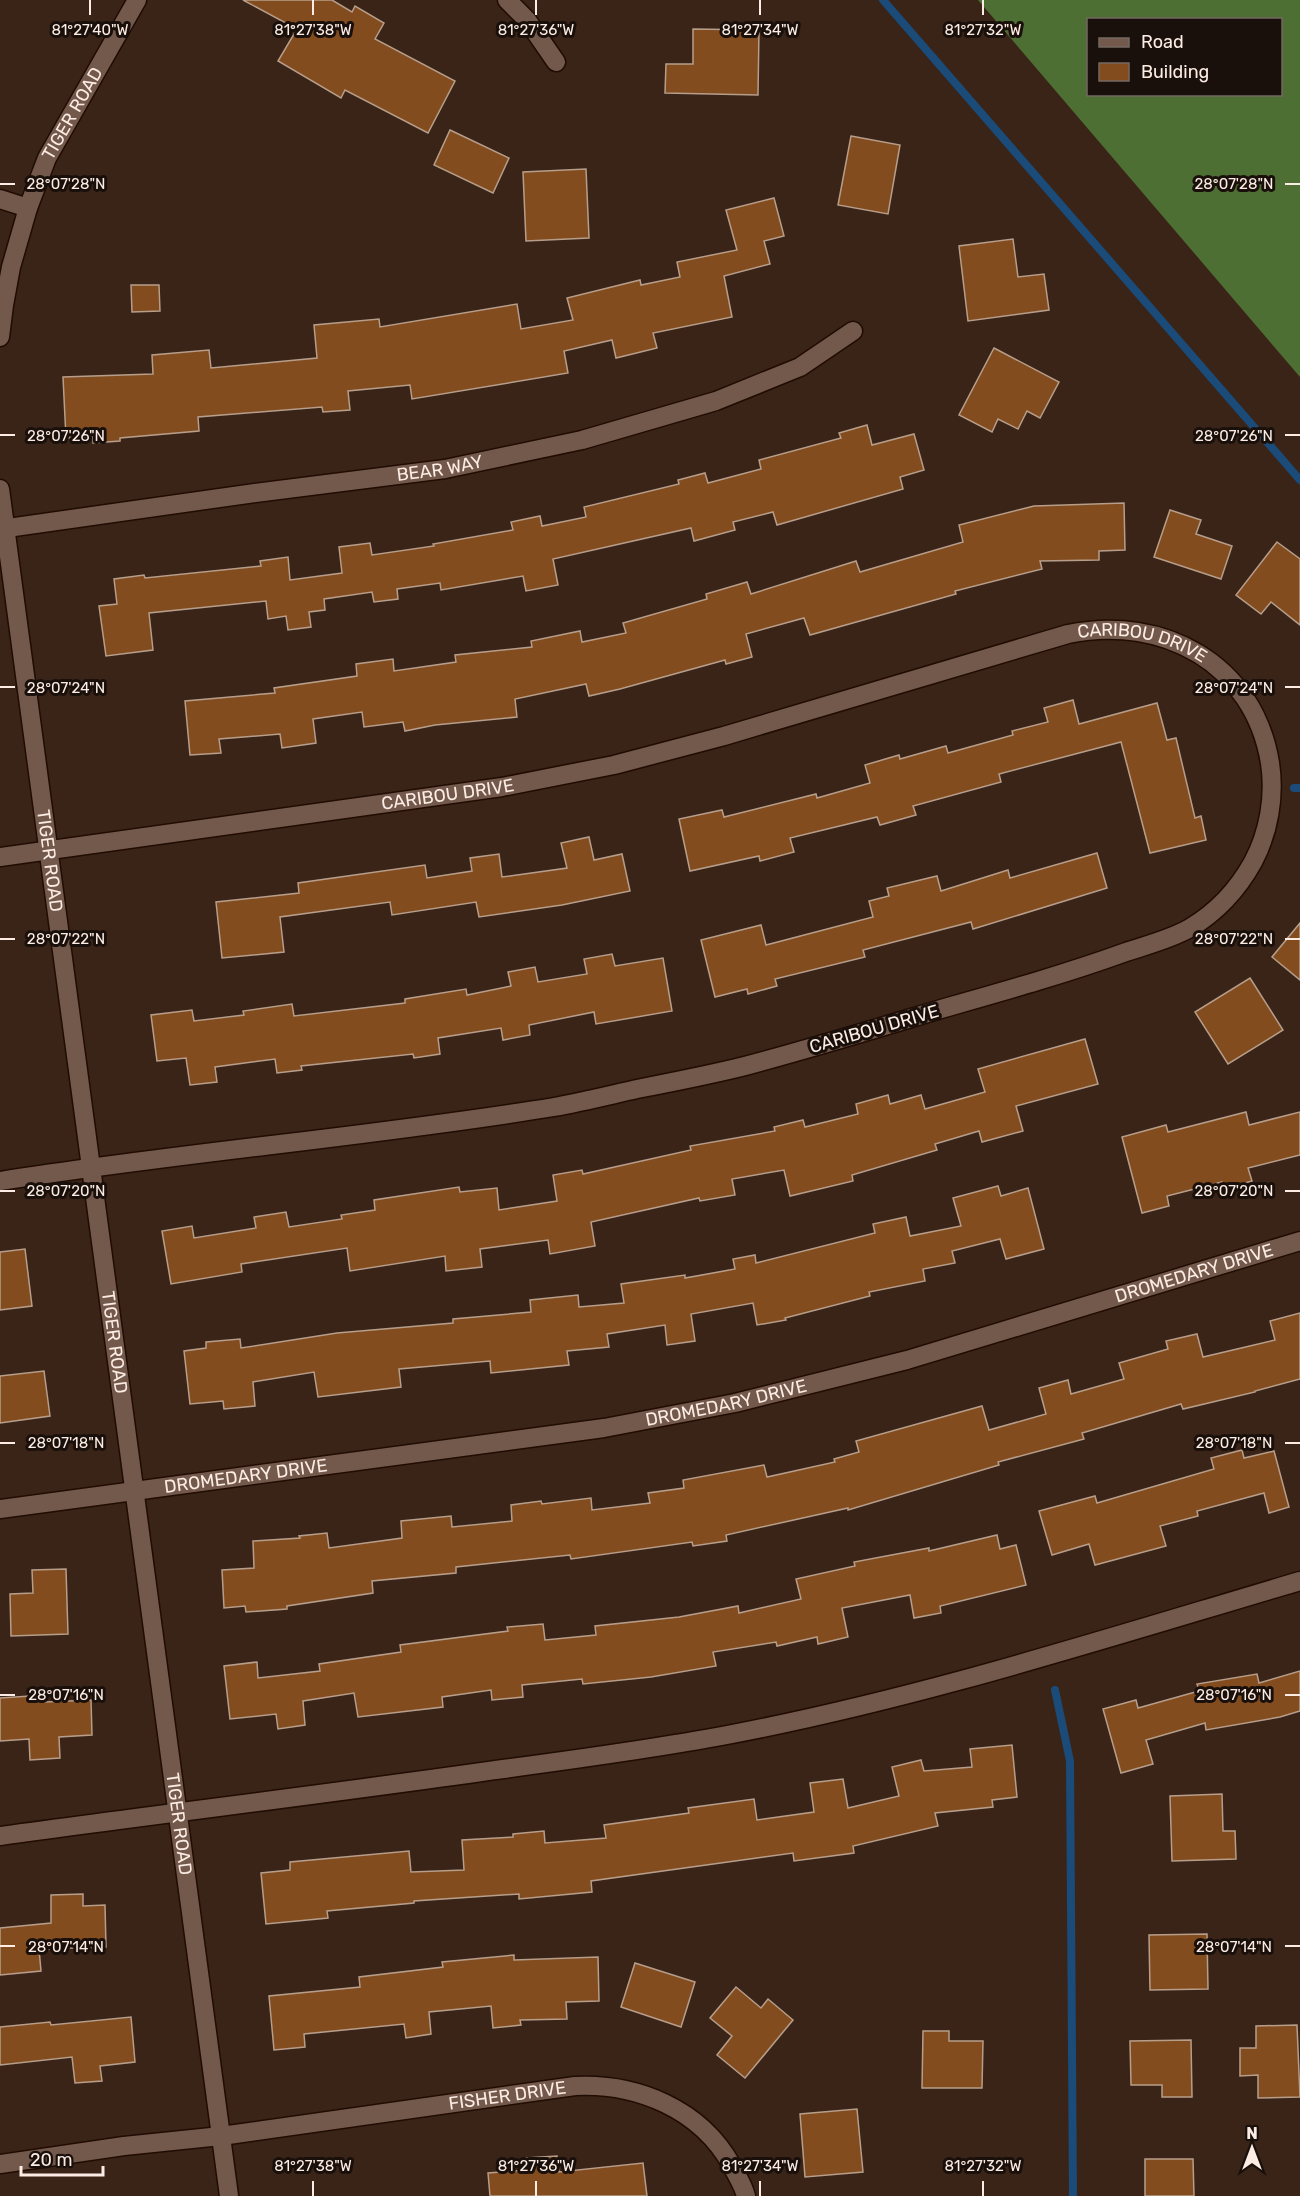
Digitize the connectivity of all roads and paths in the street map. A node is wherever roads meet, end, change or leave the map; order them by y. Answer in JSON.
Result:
{"nodes":[{"id":1,"x":136,"y":0,"type":"edge"},
{"id":2,"x":507,"y":0,"type":"edge"},
{"id":3,"x":556,"y":62,"type":"dead end"},
{"id":4,"x":0,"y":199,"type":"edge"},
{"id":5,"x":28,"y":208,"type":"junction"},
{"id":6,"x":853,"y":331,"type":"dead end"},
{"id":7,"x":0,"y":337,"type":"edge"},
{"id":8,"x":0,"y":489,"type":"edge"},
{"id":9,"x":3,"y":529,"type":"edge"},
{"id":10,"x":49,"y":849,"type":"junction"},
{"id":11,"x":0,"y":857,"type":"edge"},
{"id":12,"x":90,"y":1167,"type":"junction"},
{"id":13,"x":0,"y":1181,"type":"edge"},
{"id":14,"x":1300,"y":1241,"type":"edge"},
{"id":15,"x":135,"y":1492,"type":"junction"},
{"id":16,"x":0,"y":1509,"type":"edge"},
{"id":17,"x":1300,"y":1581,"type":"edge"},
{"id":18,"x":178,"y":1812,"type":"junction"},
{"id":19,"x":0,"y":1836,"type":"edge"},
{"id":20,"x":220,"y":2136,"type":"junction"},
{"id":21,"x":0,"y":2164,"type":"edge"},
{"id":22,"x":229,"y":2196,"type":"edge"},
{"id":23,"x":746,"y":2196,"type":"edge"}],
"edges":[{"from":1,"to":5,"type":"street","name":"TIGER ROAD"},
{"from":2,"to":3,"type":"street"},
{"from":4,"to":5,"type":"street"},
{"from":5,"to":7,"type":"street","name":"TIGER ROAD"},
{"from":6,"to":9,"type":"street","name":"BEAR WAY"},
{"from":8,"to":9,"type":"street","name":"TIGER ROAD"},
{"from":9,"to":10,"type":"street","name":"TIGER ROAD"},
{"from":10,"to":11,"type":"street","name":"CARIBOU DRIVE"},
{"from":10,"to":12,"type":"street","name":"TIGER ROAD"},
{"from":10,"to":12,"type":"street","name":"CARIBOU DRIVE"},
{"from":12,"to":13,"type":"street","name":"CARIBOU DRIVE"},
{"from":12,"to":15,"type":"street","name":"TIGER ROAD"},
{"from":14,"to":15,"type":"street","name":"DROMEDARY DRIVE"},
{"from":15,"to":16,"type":"street","name":"DROMEDARY DRIVE"},
{"from":15,"to":18,"type":"street","name":"TIGER ROAD"},
{"from":17,"to":18,"type":"street"},
{"from":18,"to":19,"type":"street"},
{"from":18,"to":20,"type":"street","name":"TIGER ROAD"},
{"from":20,"to":21,"type":"street","name":"FISHER DRIVE"},
{"from":20,"to":22,"type":"street","name":"TIGER ROAD"},
{"from":20,"to":23,"type":"street","name":"FISHER DRIVE"}]}
